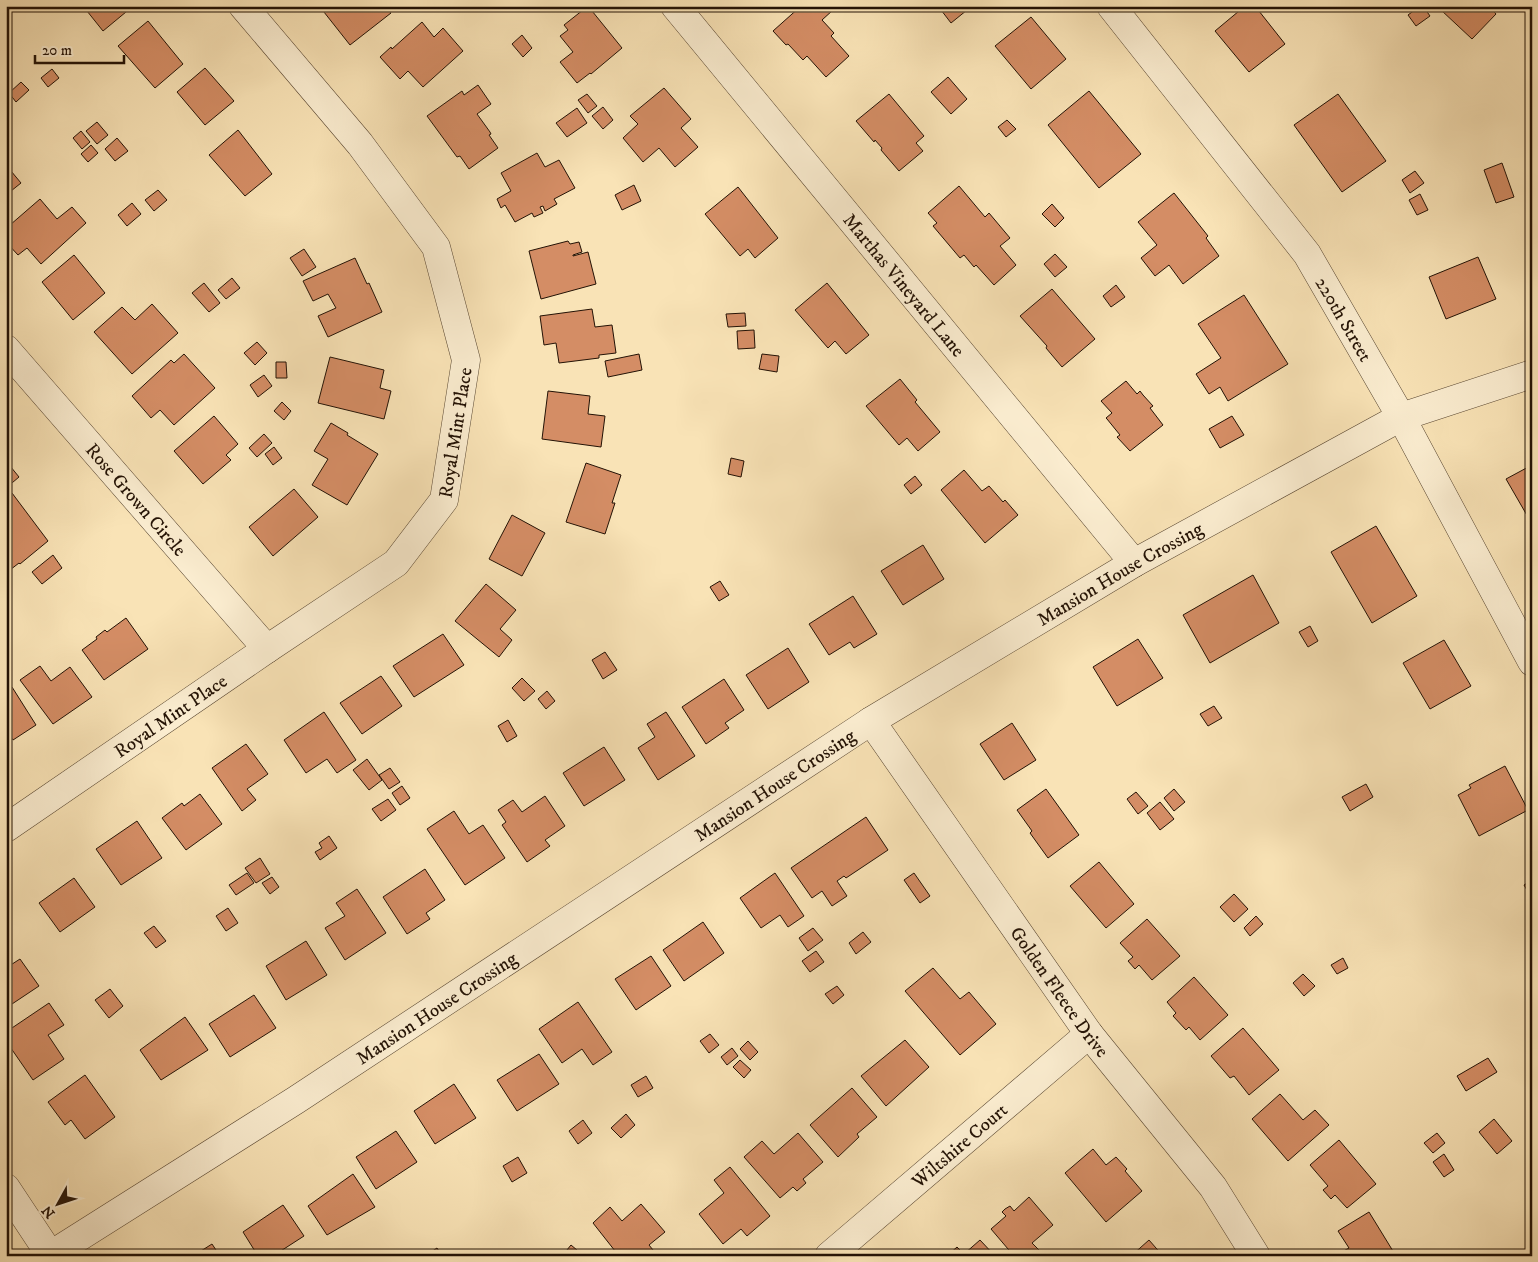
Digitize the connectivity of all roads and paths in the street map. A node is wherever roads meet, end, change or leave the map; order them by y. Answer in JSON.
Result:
{"nodes":[{"id":1,"x":243,"y":6,"type":"edge"},
{"id":2,"x":675,"y":6,"type":"edge"},
{"id":3,"x":1111,"y":6,"type":"edge"},
{"id":4,"x":6,"y":348,"type":"edge"},
{"id":5,"x":1532,"y":374,"type":"edge"},
{"id":6,"x":1401,"y":416,"type":"junction"},
{"id":7,"x":1134,"y":563,"type":"junction"},
{"id":8,"x":267,"y":649,"type":"junction"},
{"id":9,"x":1532,"y":662,"type":"edge"},
{"id":10,"x":871,"y":722,"type":"junction"},
{"id":11,"x":6,"y":828,"type":"edge"},
{"id":12,"x":1089,"y":1034,"type":"junction"},
{"id":13,"x":6,"y":1188,"type":"edge"},
{"id":14,"x":50,"y":1255,"type":"edge"},
{"id":15,"x":828,"y":1256,"type":"edge"},
{"id":16,"x":1256,"y":1256,"type":"edge"}],
"edges":[{"from":1,"to":8,"type":"street","name":"Royal Mint Place"},
{"from":2,"to":7,"type":"street","name":"Marthas Vineyard Lane"},
{"from":3,"to":6,"type":"street","name":"220th Street"},
{"from":4,"to":8,"type":"street","name":"Rose Grown Circle"},
{"from":5,"to":6,"type":"street","name":"Mansion House Crossing"},
{"from":6,"to":7,"type":"street","name":"Mansion House Crossing"},
{"from":6,"to":9,"type":"street","name":"220th Street"},
{"from":7,"to":10,"type":"street","name":"Mansion House Crossing"},
{"from":8,"to":11,"type":"street","name":"Royal Mint Place"},
{"from":10,"to":12,"type":"street","name":"Golden Fleece Drive"},
{"from":10,"to":14,"type":"street","name":"Mansion House Crossing"},
{"from":12,"to":15,"type":"street","name":"Wiltshire Court"},
{"from":12,"to":16,"type":"street","name":"Golden Fleece Drive"},
{"from":13,"to":14,"type":"street"}]}
